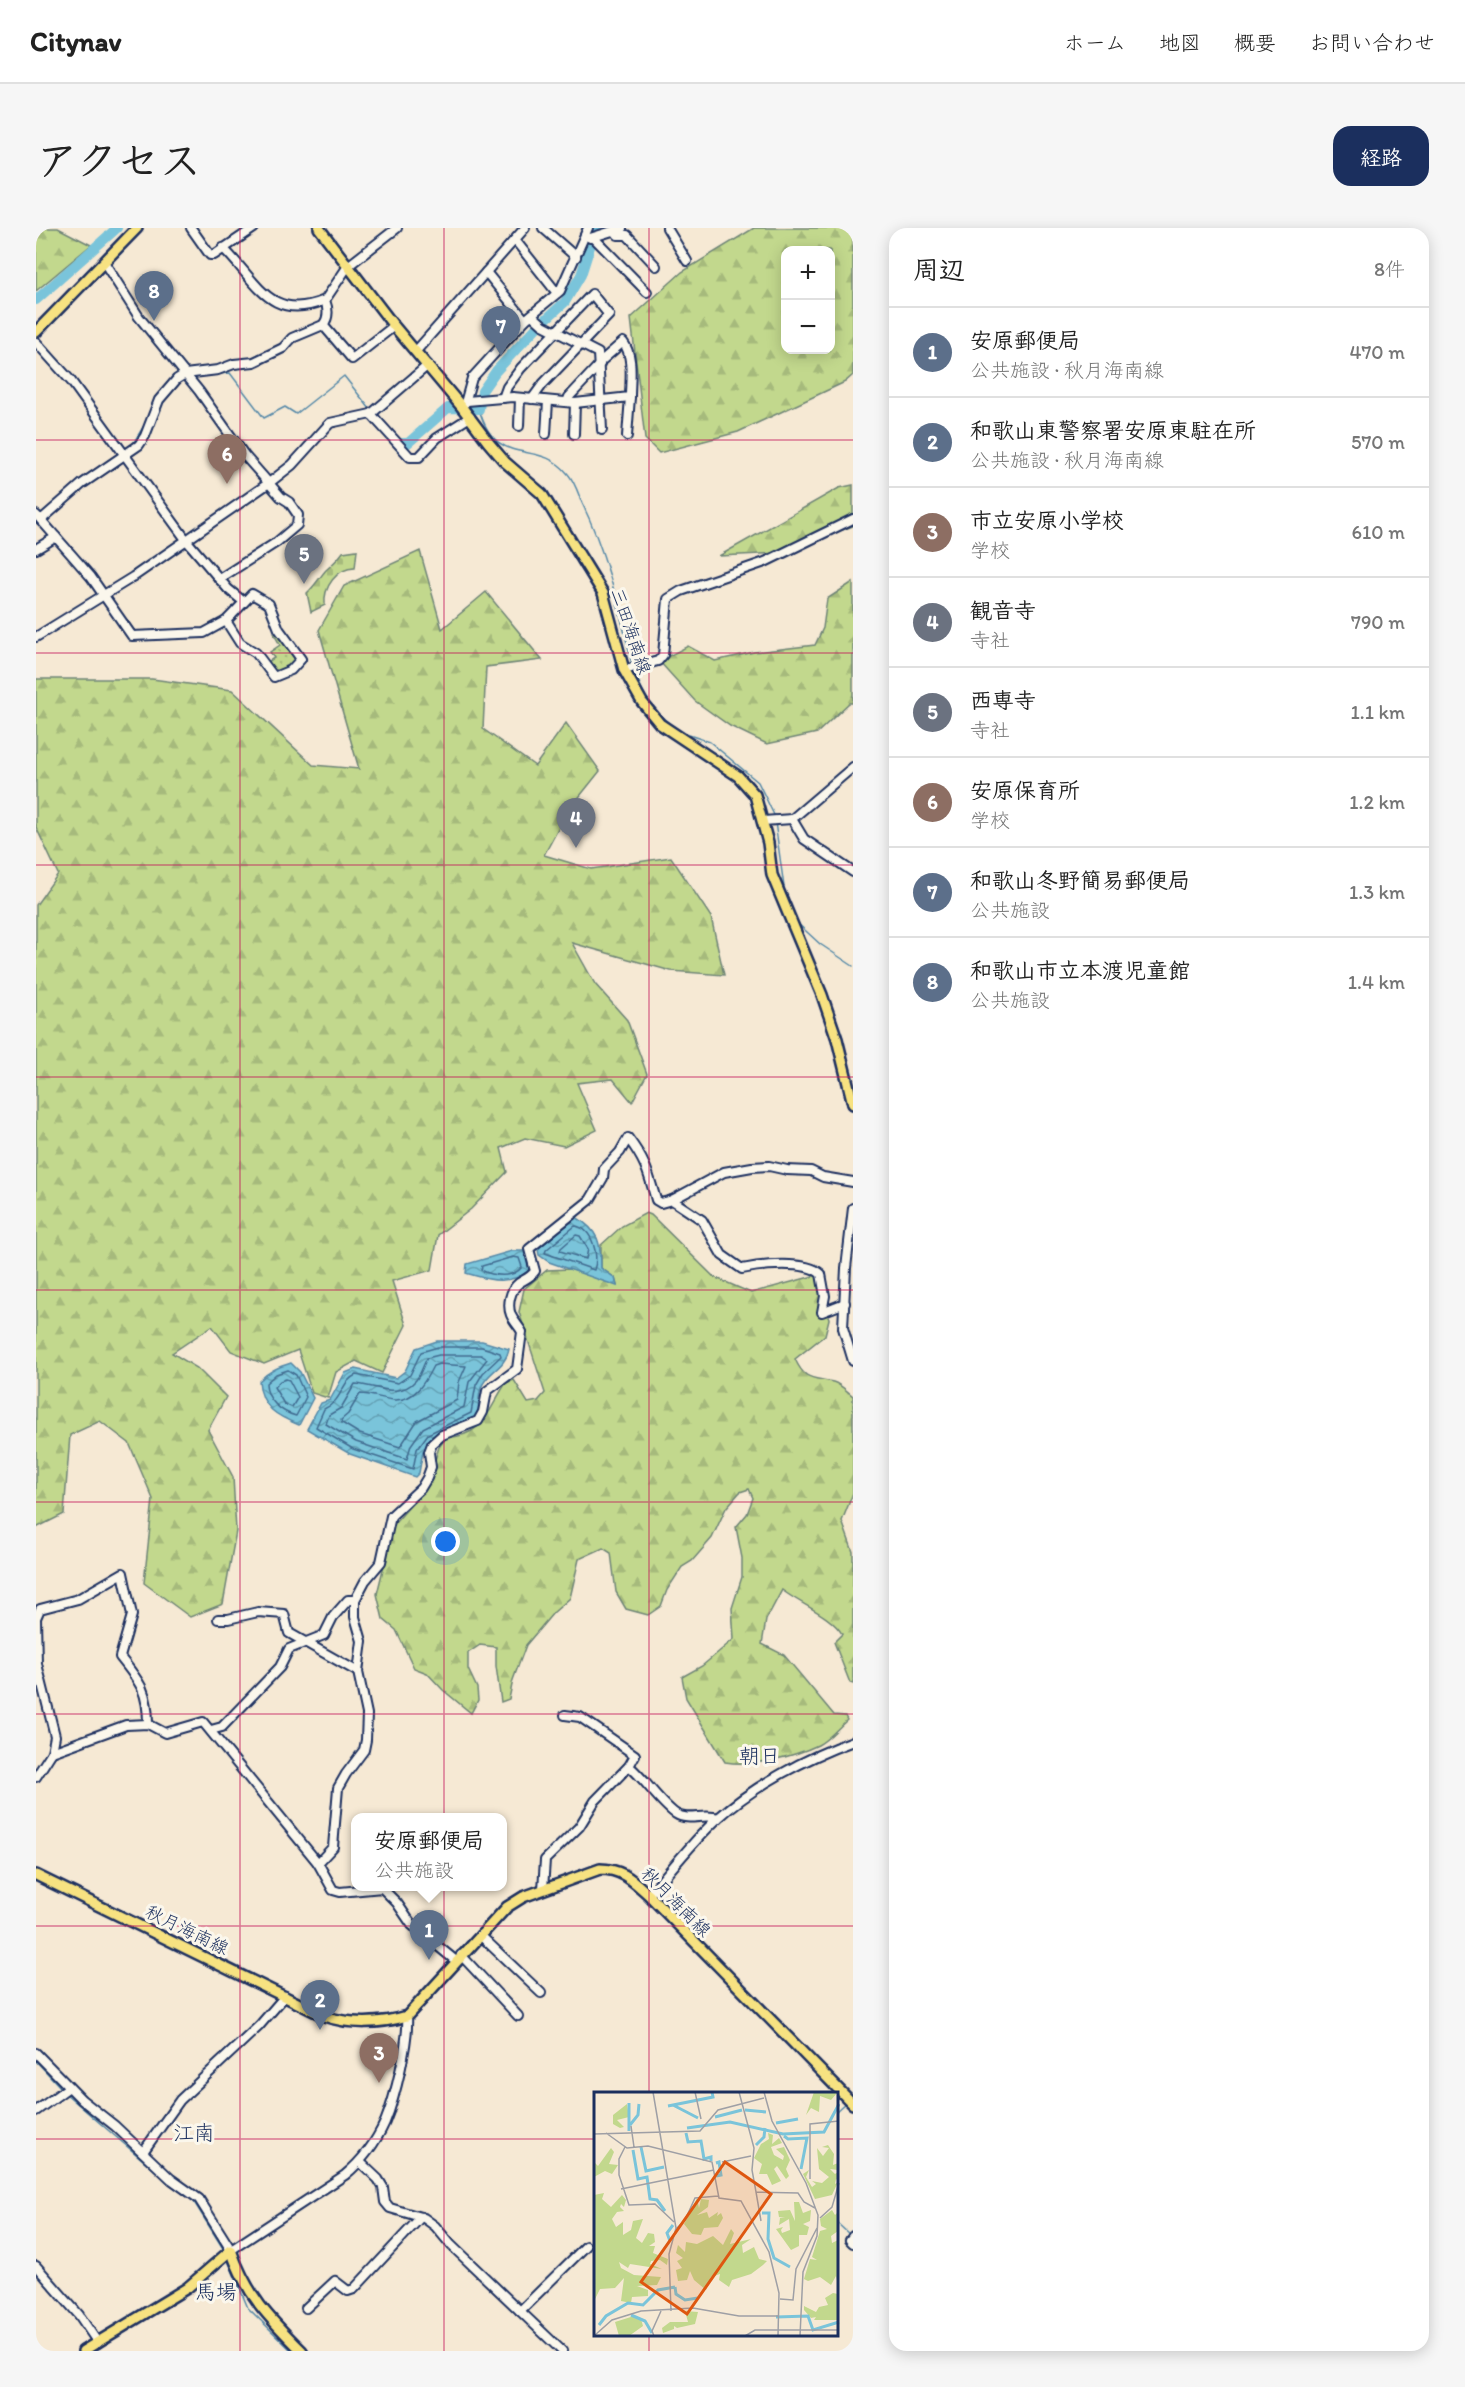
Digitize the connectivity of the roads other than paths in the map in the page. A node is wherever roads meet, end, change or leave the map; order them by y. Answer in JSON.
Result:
{"nodes":[{"id":1,"x":137,"y":228,"type":"edge"},
{"id":2,"x":191,"y":228,"type":"edge"},
{"id":3,"x":254,"y":228,"type":"edge"},
{"id":4,"x":319,"y":228,"type":"edge"},
{"id":5,"x":397,"y":228,"type":"edge"},
{"id":6,"x":525,"y":228,"type":"edge"},
{"id":7,"x":543,"y":228,"type":"edge"},
{"id":8,"x":588,"y":228,"type":"edge"},
{"id":9,"x":667,"y":228,"type":"edge"},
{"id":10,"x":618,"y":229,"type":"edge"},
{"id":11,"x":590,"y":238,"type":"junction"},
{"id":12,"x":515,"y":240,"type":"junction"},
{"id":13,"x":223,"y":248,"type":"junction"},
{"id":14,"x":576,"y":257,"type":"junction"},
{"id":15,"x":687,"y":261,"type":"dead end"},
{"id":16,"x":104,"y":262,"type":"junction"},
{"id":17,"x":348,"y":266,"type":"junction"},
{"id":18,"x":656,"y":266,"type":"dead end"},
{"id":19,"x":486,"y":272,"type":"junction"},
{"id":20,"x":647,"y":292,"type":"dead end"},
{"id":21,"x":557,"y":293,"type":"junction"},
{"id":22,"x":325,"y":300,"type":"junction"},
{"id":23,"x":529,"y":317,"type":"junction"},
{"id":24,"x":323,"y":325,"type":"junction"},
{"id":25,"x":394,"y":326,"type":"junction"},
{"id":26,"x":36,"y":332,"type":"edge"},
{"id":27,"x":556,"y":333,"type":"junction"},
{"id":28,"x":36,"y":342,"type":"edge"},
{"id":29,"x":582,"y":344,"type":"junction"},
{"id":30,"x":416,"y":351,"type":"junction"},
{"id":31,"x":600,"y":363,"type":"junction"},
{"id":32,"x":428,"y":365,"type":"junction"},
{"id":33,"x":185,"y":374,"type":"junction"},
{"id":34,"x":630,"y":397,"type":"junction"},
{"id":35,"x":503,"y":398,"type":"junction"},
{"id":36,"x":520,"y":398,"type":"junction"},
{"id":37,"x":532,"y":399,"type":"junction"},
{"id":38,"x":602,"y":399,"type":"junction"},
{"id":39,"x":548,"y":401,"type":"junction"},
{"id":40,"x":571,"y":403,"type":"junction"},
{"id":41,"x":466,"y":409,"type":"junction"},
{"id":42,"x":371,"y":414,"type":"junction"},
{"id":43,"x":519,"y":426,"type":"dead end"},
{"id":44,"x":602,"y":429,"type":"dead end"},
{"id":45,"x":546,"y":434,"type":"dead end"},
{"id":46,"x":574,"y":434,"type":"dead end"},
{"id":47,"x":627,"y":436,"type":"dead end"},
{"id":48,"x":125,"y":455,"type":"junction"},
{"id":49,"x":269,"y":483,"type":"junction"},
{"id":50,"x":38,"y":518,"type":"edge"},
{"id":51,"x":853,"y":519,"type":"edge"},
{"id":52,"x":56,"y":537,"type":"junction"},
{"id":53,"x":187,"y":541,"type":"junction"},
{"id":54,"x":36,"y":549,"type":"edge"},
{"id":55,"x":219,"y":579,"type":"junction"},
{"id":56,"x":104,"y":596,"type":"junction"},
{"id":57,"x":244,"y":602,"type":"junction"},
{"id":58,"x":226,"y":621,"type":"junction"},
{"id":59,"x":36,"y":637,"type":"edge"},
{"id":60,"x":624,"y":670,"type":"junction"},
{"id":61,"x":853,"y":767,"type":"edge"},
{"id":62,"x":792,"y":819,"type":"junction"},
{"id":63,"x":764,"y":822,"type":"junction"},
{"id":64,"x":853,"y":872,"type":"edge"},
{"id":65,"x":853,"y":1104,"type":"edge"},
{"id":66,"x":853,"y":1182,"type":"edge"},
{"id":67,"x":672,"y":1200,"type":"junction"},
{"id":68,"x":853,"y":1208,"type":"edge"},
{"id":69,"x":845,"y":1303,"type":"junction"},
{"id":70,"x":853,"y":1361,"type":"edge"},
{"id":71,"x":355,"y":1600,"type":"junction"},
{"id":72,"x":218,"y":1619,"type":"dead end"},
{"id":73,"x":305,"y":1642,"type":"junction"},
{"id":74,"x":358,"y":1672,"type":"junction"},
{"id":75,"x":565,"y":1715,"type":"dead end"},
{"id":76,"x":148,"y":1724,"type":"junction"},
{"id":77,"x":211,"y":1730,"type":"junction"},
{"id":78,"x":853,"y":1741,"type":"edge"},
{"id":79,"x":52,"y":1752,"type":"junction"},
{"id":80,"x":629,"y":1766,"type":"junction"},
{"id":81,"x":36,"y":1778,"type":"edge"},
{"id":82,"x":718,"y":1818,"type":"junction"},
{"id":83,"x":318,"y":1863,"type":"junction"},
{"id":84,"x":36,"y":1875,"type":"edge"},
{"id":85,"x":543,"y":1889,"type":"junction"},
{"id":86,"x":351,"y":1891,"type":"edge"},
{"id":87,"x":386,"y":1891,"type":"edge"},
{"id":88,"x":649,"y":1895,"type":"junction"},
{"id":89,"x":480,"y":1935,"type":"junction"},
{"id":90,"x":458,"y":1958,"type":"junction"},
{"id":91,"x":541,"y":1992,"type":"dead end"},
{"id":92,"x":285,"y":1996,"type":"junction"},
{"id":93,"x":406,"y":2016,"type":"junction"},
{"id":94,"x":518,"y":2016,"type":"dead end"},
{"id":95,"x":36,"y":2053,"type":"edge"},
{"id":96,"x":69,"y":2087,"type":"junction"},
{"id":97,"x":853,"y":2104,"type":"edge"},
{"id":98,"x":36,"y":2111,"type":"edge"},
{"id":99,"x":143,"y":2152,"type":"junction"},
{"id":100,"x":360,"y":2162,"type":"junction"},
{"id":101,"x":421,"y":2217,"type":"junction"},
{"id":102,"x":853,"y":2236,"type":"edge"},
{"id":103,"x":853,"y":2243,"type":"edge"},
{"id":104,"x":586,"y":2246,"type":"dead end"},
{"id":105,"x":231,"y":2250,"type":"junction"},
{"id":106,"x":36,"y":2266,"type":"edge"},
{"id":107,"x":306,"y":2308,"type":"dead end"},
{"id":108,"x":520,"y":2311,"type":"junction"},
{"id":109,"x":98,"y":2343,"type":"junction"},
{"id":110,"x":83,"y":2351,"type":"edge"},
{"id":111,"x":302,"y":2351,"type":"edge"},
{"id":112,"x":562,"y":2351,"type":"edge"}],
"edges":[{"from":1,"to":16,"type":"main road"},
{"from":2,"to":13,"type":"street"},
{"from":3,"to":13,"type":"street"},
{"from":4,"to":17,"type":"main road","name":"三田海南線"},
{"from":5,"to":17,"type":"street"},
{"from":6,"to":12,"type":"street"},
{"from":7,"to":14,"type":"street"},
{"from":8,"to":11,"type":"street"},
{"from":9,"to":15,"type":"street"},
{"from":10,"to":11,"type":"street"},
{"from":10,"to":18,"type":"street"},
{"from":11,"to":14,"type":"street"},
{"from":11,"to":20,"type":"street"},
{"from":12,"to":19,"type":"street"},
{"from":12,"to":21,"type":"street"},
{"from":13,"to":22,"type":"street"},
{"from":14,"to":21,"type":"street"},
{"from":16,"to":26,"type":"main road"},
{"from":16,"to":33,"type":"street"},
{"from":17,"to":22,"type":"street"},
{"from":17,"to":25,"type":"main road","name":"三田海南線"},
{"from":19,"to":23,"type":"street"},
{"from":19,"to":30,"type":"street"},
{"from":21,"to":23,"type":"street"},
{"from":22,"to":24,"type":"street"},
{"from":23,"to":27,"type":"street"},
{"from":23,"to":41,"type":"street"},
{"from":24,"to":25,"type":"street"},
{"from":24,"to":33,"type":"street"},
{"from":25,"to":30,"type":"main road","name":"三田海南線"},
{"from":27,"to":29,"type":"street"},
{"from":27,"to":29,"type":"street"},
{"from":27,"to":35,"type":"street"},
{"from":28,"to":48,"type":"street"},
{"from":29,"to":31,"type":"street"},
{"from":29,"to":37,"type":"street"},
{"from":30,"to":32,"type":"main road","name":"三田海南線"},
{"from":31,"to":34,"type":"street"},
{"from":31,"to":38,"type":"street"},
{"from":31,"to":40,"type":"street"},
{"from":32,"to":41,"type":"main road","name":"三田海南線"},
{"from":32,"to":42,"type":"street"},
{"from":33,"to":48,"type":"street"},
{"from":33,"to":49,"type":"street"},
{"from":34,"to":38,"type":"street"},
{"from":34,"to":47,"type":"street"},
{"from":35,"to":36,"type":"street"},
{"from":35,"to":41,"type":"street"},
{"from":36,"to":37,"type":"street"},
{"from":36,"to":43,"type":"street"},
{"from":37,"to":39,"type":"street"},
{"from":38,"to":40,"type":"street"},
{"from":38,"to":44,"type":"street"},
{"from":39,"to":40,"type":"street"},
{"from":39,"to":45,"type":"street"},
{"from":40,"to":46,"type":"street"},
{"from":41,"to":42,"type":"street"},
{"from":41,"to":60,"type":"main road","name":"三田海南線"},
{"from":42,"to":49,"type":"street"},
{"from":48,"to":50,"type":"street"},
{"from":48,"to":53,"type":"street"},
{"from":49,"to":53,"type":"street"},
{"from":49,"to":55,"type":"street"},
{"from":50,"to":52,"type":"street"},
{"from":51,"to":60,"type":"street"},
{"from":52,"to":54,"type":"street"},
{"from":52,"to":56,"type":"street"},
{"from":53,"to":55,"type":"street"},
{"from":53,"to":56,"type":"street"},
{"from":55,"to":57,"type":"street"},
{"from":56,"to":58,"type":"street"},
{"from":56,"to":59,"type":"street"},
{"from":57,"to":58,"type":"street"},
{"from":57,"to":58,"type":"street"},
{"from":60,"to":63,"type":"main road","name":"三田海南線"},
{"from":61,"to":62,"type":"street"},
{"from":62,"to":63,"type":"street"},
{"from":62,"to":64,"type":"street"},
{"from":63,"to":65,"type":"main road","name":"三田海南線"},
{"from":66,"to":67,"type":"street"},
{"from":67,"to":69,"type":"street"},
{"from":67,"to":71,"type":"street"},
{"from":68,"to":69,"type":"street"},
{"from":69,"to":70,"type":"street"},
{"from":71,"to":73,"type":"street"},
{"from":71,"to":74,"type":"street"},
{"from":72,"to":73,"type":"street"},
{"from":73,"to":74,"type":"street"},
{"from":73,"to":77,"type":"street"},
{"from":74,"to":83,"type":"street"},
{"from":75,"to":80,"type":"street"},
{"from":76,"to":77,"type":"street"},
{"from":76,"to":79,"type":"street"},
{"from":76,"to":79,"type":"street"},
{"from":77,"to":83,"type":"street"},
{"from":78,"to":82,"type":"street"},
{"from":79,"to":81,"type":"street"},
{"from":80,"to":82,"type":"street"},
{"from":80,"to":85,"type":"street"},
{"from":82,"to":88,"type":"street"},
{"from":83,"to":86,"type":"street"},
{"from":84,"to":92,"type":"main road","name":"秋月海南線"},
{"from":85,"to":88,"type":"main road","name":"秋月海南線"},
{"from":85,"to":89,"type":"main road","name":"秋月海南線"},
{"from":87,"to":90,"type":"street"},
{"from":88,"to":97,"type":"main road","name":"秋月海南線"},
{"from":89,"to":90,"type":"main road","name":"秋月海南線"},
{"from":89,"to":91,"type":"street"},
{"from":90,"to":93,"type":"main road","name":"秋月海南線"},
{"from":90,"to":94,"type":"street"},
{"from":92,"to":93,"type":"main road","name":"秋月海南線"},
{"from":92,"to":99,"type":"street"},
{"from":93,"to":100,"type":"street"},
{"from":95,"to":96,"type":"street"},
{"from":96,"to":98,"type":"street"},
{"from":96,"to":99,"type":"street"},
{"from":99,"to":105,"type":"street"},
{"from":100,"to":101,"type":"street"},
{"from":100,"to":105,"type":"street"},
{"from":101,"to":107,"type":"street"},
{"from":101,"to":108,"type":"street"},
{"from":102,"to":103,"type":"street"},
{"from":104,"to":108,"type":"street"},
{"from":105,"to":109,"type":"main road"},
{"from":105,"to":111,"type":"main road"},
{"from":106,"to":109,"type":"street"},
{"from":108,"to":112,"type":"street"},
{"from":109,"to":110,"type":"main road"}]}
